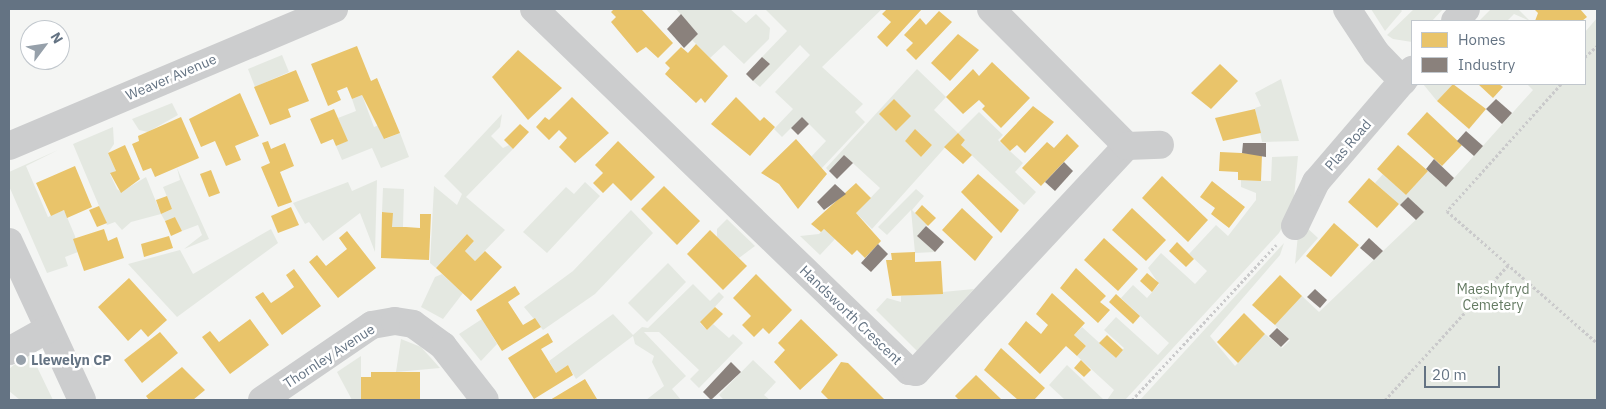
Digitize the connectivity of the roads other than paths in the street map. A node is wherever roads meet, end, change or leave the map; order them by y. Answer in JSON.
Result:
{"nodes":[{"id":1,"x":334,"y":9,"type":"edge"},
{"id":2,"x":534,"y":9,"type":"edge"},
{"id":3,"x":991,"y":9,"type":"edge"},
{"id":4,"x":1347,"y":9,"type":"edge"},
{"id":5,"x":1466,"y":9,"type":"edge"},
{"id":6,"x":1456,"y":20,"type":"edge"},
{"id":7,"x":1408,"y":75,"type":"edge"},
{"id":8,"x":1160,"y":145,"type":"dead end"},
{"id":9,"x":9,"y":146,"type":"edge"},
{"id":10,"x":1127,"y":146,"type":"junction"},
{"id":11,"x":1295,"y":226,"type":"road end"},
{"id":12,"x":9,"y":242,"type":"edge"},
{"id":13,"x":48,"y":329,"type":"junction"},
{"id":14,"x":9,"y":351,"type":"edge"},
{"id":15,"x":82,"y":400,"type":"edge"},
{"id":16,"x":262,"y":400,"type":"edge"},
{"id":17,"x":485,"y":400,"type":"edge"}],
"edges":[{"from":1,"to":9,"type":"street","name":"Weaver Avenue"},
{"from":2,"to":10,"type":"street","name":"Handsworth Crescent"},
{"from":3,"to":10,"type":"street"},
{"from":4,"to":7,"type":"street"},
{"from":5,"to":6,"type":"street"},
{"from":7,"to":11,"type":"street","name":"Plas Road"},
{"from":8,"to":10,"type":"street"},
{"from":12,"to":13,"type":"street"},
{"from":13,"to":14,"type":"street"},
{"from":13,"to":15,"type":"street"},
{"from":16,"to":17,"type":"street","name":"Thornley Avenue"}]}
